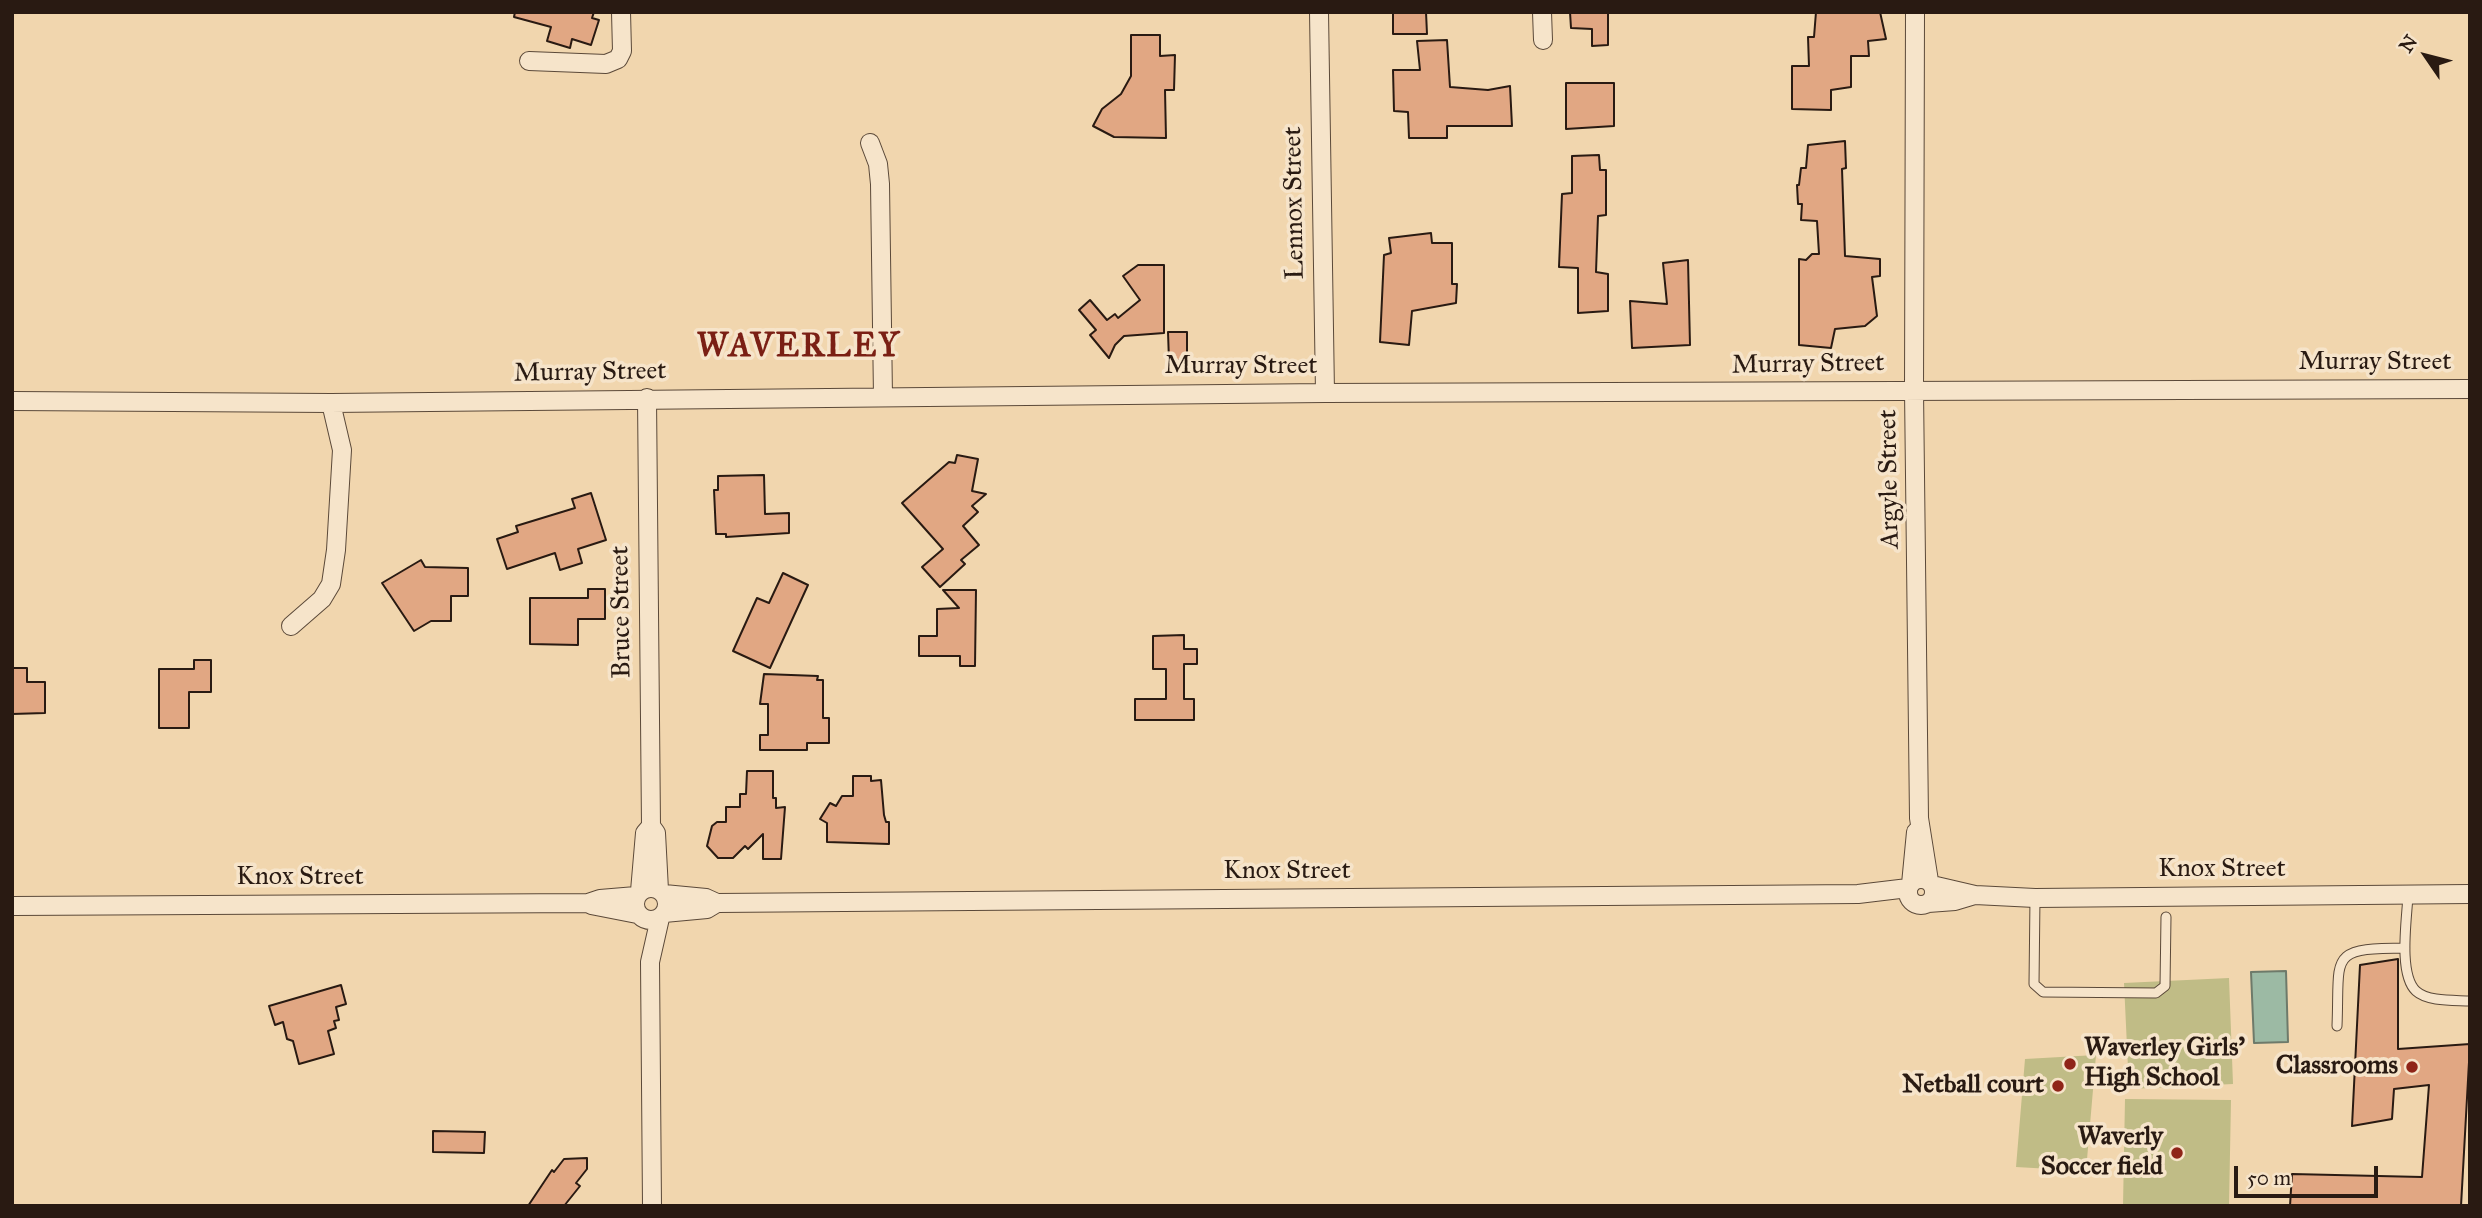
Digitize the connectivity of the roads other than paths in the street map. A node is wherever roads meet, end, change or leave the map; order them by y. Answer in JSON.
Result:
{"nodes":[{"id":1,"x":621,"y":12,"type":"edge"},
{"id":2,"x":1319,"y":12,"type":"edge"},
{"id":3,"x":1542,"y":12,"type":"edge"},
{"id":4,"x":1915,"y":12,"type":"edge"},
{"id":5,"x":1542,"y":40,"type":"dead end"},
{"id":6,"x":529,"y":61,"type":"dead end"},
{"id":7,"x":870,"y":143,"type":"dead end"},
{"id":8,"x":2470,"y":389,"type":"edge"},
{"id":9,"x":1914,"y":390,"type":"junction"},
{"id":10,"x":1325,"y":393,"type":"junction"},
{"id":11,"x":883,"y":397,"type":"junction"},
{"id":12,"x":647,"y":398,"type":"junction"},
{"id":13,"x":12,"y":401,"type":"edge"},
{"id":14,"x":331,"y":403,"type":"junction"},
{"id":15,"x":291,"y":626,"type":"dead end"},
{"id":16,"x":651,"y":826,"type":"junction"},
{"id":17,"x":1918,"y":887,"type":"junction"},
{"id":18,"x":662,"y":892,"type":"junction"},
{"id":19,"x":2470,"y":894,"type":"edge"},
{"id":20,"x":1975,"y":895,"type":"junction"},
{"id":21,"x":2408,"y":895,"type":"junction"},
{"id":22,"x":2035,"y":898,"type":"junction"},
{"id":23,"x":717,"y":903,"type":"junction"},
{"id":24,"x":639,"y":905,"type":"junction"},
{"id":25,"x":12,"y":906,"type":"edge"},
{"id":26,"x":662,"y":916,"type":"junction"},
{"id":27,"x":2166,"y":917,"type":"dead end"},
{"id":28,"x":2405,"y":948,"type":"junction"},
{"id":29,"x":650,"y":962,"type":"junction"},
{"id":30,"x":2470,"y":1001,"type":"edge"},
{"id":31,"x":2337,"y":1026,"type":"dead end"},
{"id":32,"x":652,"y":1206,"type":"edge"}],
"edges":[{"from":1,"to":6,"type":"street"},
{"from":2,"to":10,"type":"street","name":"Lennox Street"},
{"from":3,"to":5,"type":"street"},
{"from":4,"to":9,"type":"street","name":"Argyle Street"},
{"from":7,"to":11,"type":"street"},
{"from":8,"to":9,"type":"street","name":"Murray Street"},
{"from":9,"to":10,"type":"street","name":"Murray Street"},
{"from":9,"to":17,"type":"street","name":"Argyle Street"},
{"from":10,"to":11,"type":"street","name":"Murray Street"},
{"from":11,"to":12,"type":"street","name":"Murray Street"},
{"from":12,"to":14,"type":"street","name":"Murray Street"},
{"from":12,"to":16,"type":"street","name":"Bruce Street"},
{"from":13,"to":14,"type":"street","name":"Murray Street"},
{"from":14,"to":15,"type":"street"},
{"from":16,"to":18,"type":"street","name":"Bruce Street"},
{"from":16,"to":24,"type":"street","name":"Bruce Street"},
{"from":17,"to":20,"type":"street","name":"Knox Street"},
{"from":17,"to":20,"type":"street","name":"Knox Street"},
{"from":17,"to":23,"type":"street","name":"Knox Street"},
{"from":18,"to":23,"type":"street","name":"Knox Street"},
{"from":18,"to":24,"type":"street","name":"Knox Street"},
{"from":18,"to":26,"type":"street","name":"Bruce Street"},
{"from":19,"to":21,"type":"street","name":"Knox Street"},
{"from":20,"to":22,"type":"street","name":"Knox Street"},
{"from":21,"to":22,"type":"street","name":"Knox Street"},
{"from":21,"to":28,"type":"lane"},
{"from":22,"to":27,"type":"lane"},
{"from":23,"to":26,"type":"street","name":"Knox Street"},
{"from":24,"to":25,"type":"street","name":"Knox Street"},
{"from":24,"to":26,"type":"street","name":"Knox Street"},
{"from":24,"to":29,"type":"street","name":"Bruce Street"},
{"from":26,"to":29,"type":"street","name":"Bruce Street"},
{"from":28,"to":30,"type":"lane"},
{"from":28,"to":31,"type":"lane"},
{"from":29,"to":32,"type":"street","name":"Bruce Street"}]}
